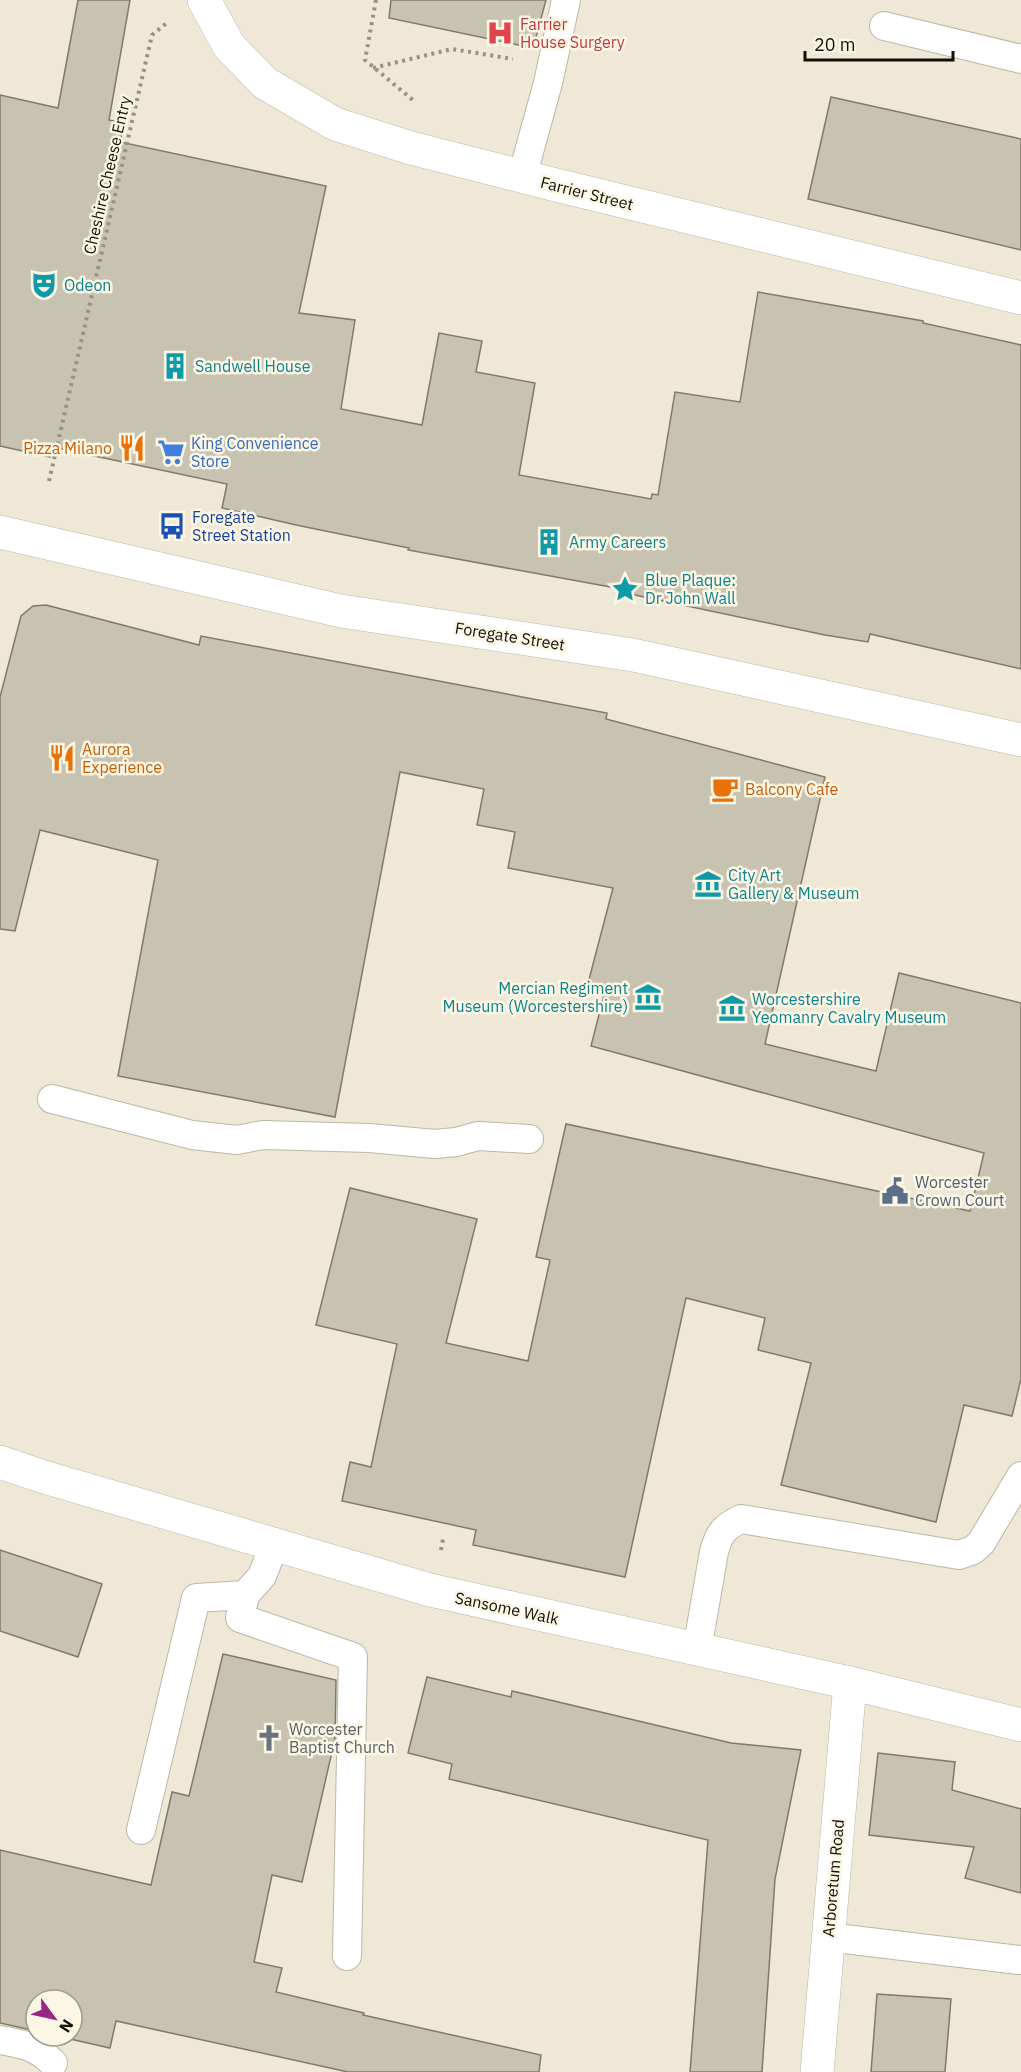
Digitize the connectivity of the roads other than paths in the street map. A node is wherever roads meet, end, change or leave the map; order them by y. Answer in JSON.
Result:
{"nodes":[{"id":1,"x":566,"y":0,"type":"edge"},
{"id":2,"x":190,"y":7,"type":"edge"},
{"id":3,"x":884,"y":26,"type":"dead end"},
{"id":4,"x":1021,"y":59,"type":"edge"},
{"id":5,"x":522,"y":177,"type":"junction"},
{"id":6,"x":1021,"y":298,"type":"edge"},
{"id":7,"x":1,"y":535,"type":"edge"},
{"id":8,"x":1021,"y":740,"type":"edge"},
{"id":9,"x":52,"y":1099,"type":"dead end"},
{"id":10,"x":529,"y":1139,"type":"dead end"},
{"id":11,"x":0,"y":1462,"type":"edge"},
{"id":12,"x":1021,"y":1476,"type":"edge"},
{"id":13,"x":274,"y":1545,"type":"junction"},
{"id":14,"x":245,"y":1595,"type":"junction"},
{"id":15,"x":697,"y":1650,"type":"junction"},
{"id":16,"x":850,"y":1683,"type":"junction"},
{"id":17,"x":1021,"y":1725,"type":"edge"},
{"id":18,"x":141,"y":1830,"type":"dead end"},
{"id":19,"x":828,"y":1937,"type":"junction"},
{"id":20,"x":347,"y":1956,"type":"dead end"},
{"id":21,"x":1019,"y":1960,"type":"dead end"},
{"id":22,"x":0,"y":2040,"type":"edge"},
{"id":23,"x":54,"y":2062,"type":"dead end"},
{"id":24,"x":817,"y":2072,"type":"edge"}],
"edges":[{"from":1,"to":5,"type":"lane"},
{"from":2,"to":5,"type":"main road","name":"Farrier Street"},
{"from":3,"to":4,"type":"lane"},
{"from":5,"to":6,"type":"main road","name":"Farrier Street"},
{"from":7,"to":8,"type":"main road","name":"Foregate Street"},
{"from":9,"to":10,"type":"lane"},
{"from":11,"to":13,"type":"main road","name":"Sansome Walk"},
{"from":12,"to":15,"type":"lane"},
{"from":13,"to":14,"type":"lane"},
{"from":13,"to":15,"type":"main road","name":"Sansome Walk"},
{"from":14,"to":18,"type":"lane"},
{"from":14,"to":20,"type":"lane"},
{"from":15,"to":16,"type":"main road","name":"Sansome Walk"},
{"from":16,"to":17,"type":"main road","name":"Sansome Walk"},
{"from":16,"to":19,"type":"main road","name":"Arboretum Road"},
{"from":19,"to":21,"type":"lane"},
{"from":19,"to":24,"type":"main road","name":"Arboretum Road"},
{"from":22,"to":23,"type":"lane"}]}
